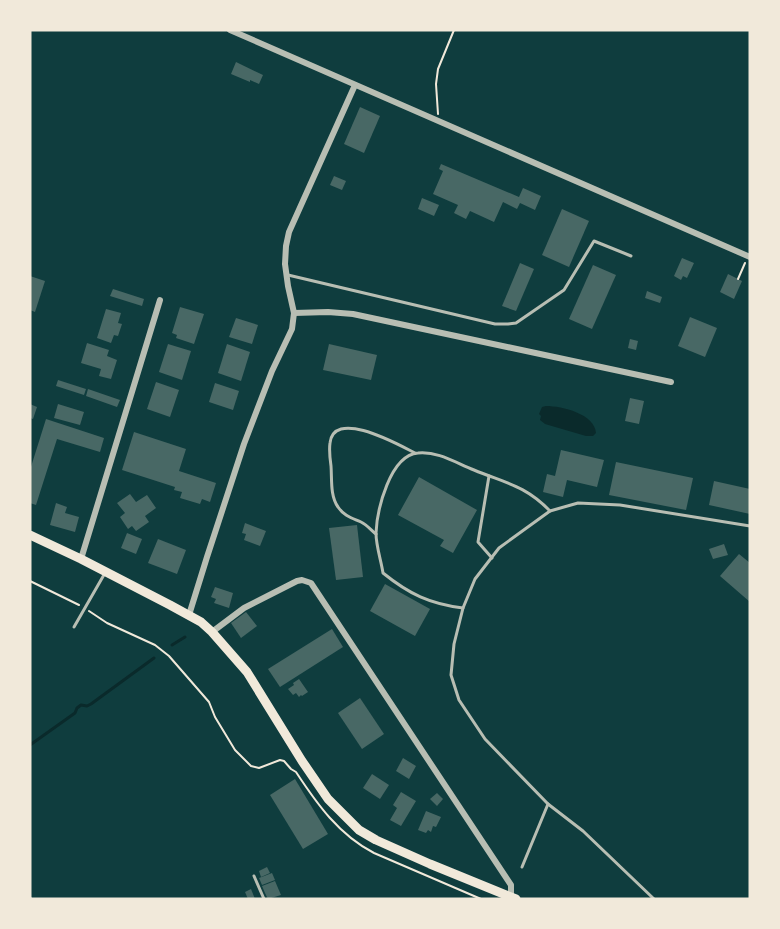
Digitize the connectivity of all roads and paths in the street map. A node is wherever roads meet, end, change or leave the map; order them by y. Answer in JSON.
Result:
{"nodes":[{"id":1,"x":231,"y":30,"type":"edge"},
{"id":2,"x":454,"y":30,"type":"edge"},
{"id":3,"x":355,"y":85,"type":"junction"},
{"id":4,"x":436,"y":121,"type":"junction"},
{"id":5,"x":631,"y":256,"type":"dead end"},
{"id":6,"x":750,"y":257,"type":"edge"},
{"id":7,"x":745,"y":263,"type":"dead end"},
{"id":8,"x":286,"y":274,"type":"junction"},
{"id":9,"x":738,"y":279,"type":"dead end"},
{"id":10,"x":160,"y":300,"type":"dead end"},
{"id":11,"x":294,"y":313,"type":"junction"},
{"id":12,"x":671,"y":381,"type":"dead end"},
{"id":13,"x":415,"y":453,"type":"junction"},
{"id":14,"x":489,"y":476,"type":"junction"},
{"id":15,"x":550,"y":511,"type":"junction"},
{"id":16,"x":750,"y":526,"type":"edge"},
{"id":17,"x":376,"y":534,"type":"junction"},
{"id":18,"x":30,"y":535,"type":"edge"},
{"id":19,"x":492,"y":558,"type":"junction"},
{"id":20,"x":81,"y":559,"type":"junction"},
{"id":21,"x":106,"y":572,"type":"junction"},
{"id":22,"x":30,"y":581,"type":"edge"},
{"id":23,"x":84,"y":607,"type":"junction"},
{"id":24,"x":463,"y":608,"type":"junction"},
{"id":25,"x":189,"y":615,"type":"junction"},
{"id":26,"x":74,"y":627,"type":"dead end"},
{"id":27,"x":212,"y":632,"type":"junction"},
{"id":28,"x":287,"y":764,"type":"dead end"},
{"id":29,"x":548,"y":804,"type":"junction"},
{"id":30,"x":522,"y":867,"type":"dead end"},
{"id":31,"x":254,"y":876,"type":"dead end"},
{"id":32,"x":513,"y":898,"type":"edge"},
{"id":33,"x":264,"y":899,"type":"edge"},
{"id":34,"x":654,"y":899,"type":"edge"}],
"edges":[{"from":1,"to":3,"type":"street"},
{"from":2,"to":4,"type":"path"},
{"from":3,"to":4,"type":"street"},
{"from":3,"to":8,"type":"street"},
{"from":4,"to":6,"type":"street"},
{"from":5,"to":8,"type":"lane"},
{"from":7,"to":9,"type":"path"},
{"from":8,"to":11,"type":"street"},
{"from":10,"to":20,"type":"street"},
{"from":11,"to":12,"type":"street"},
{"from":11,"to":25,"type":"street"},
{"from":13,"to":14,"type":"lane"},
{"from":13,"to":17,"type":"lane"},
{"from":13,"to":17,"type":"lane"},
{"from":14,"to":15,"type":"lane"},
{"from":14,"to":19,"type":"lane"},
{"from":15,"to":16,"type":"lane"},
{"from":15,"to":19,"type":"lane"},
{"from":17,"to":24,"type":"lane"},
{"from":18,"to":20,"type":"main road"},
{"from":19,"to":24,"type":"lane"},
{"from":20,"to":21,"type":"main road"},
{"from":21,"to":23,"type":"lane"},
{"from":21,"to":25,"type":"main road"},
{"from":22,"to":23,"type":"path"},
{"from":23,"to":26,"type":"lane"},
{"from":23,"to":28,"type":"path"},
{"from":24,"to":29,"type":"lane"},
{"from":25,"to":27,"type":"main road"},
{"from":27,"to":32,"type":"main road"},
{"from":27,"to":32,"type":"street"},
{"from":29,"to":30,"type":"lane"},
{"from":29,"to":34,"type":"lane"},
{"from":31,"to":33,"type":"lane"}]}
